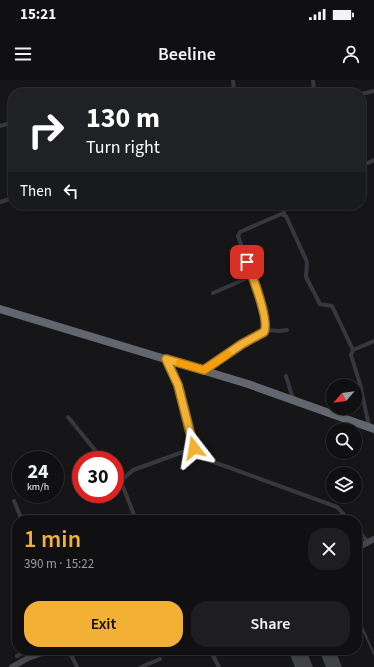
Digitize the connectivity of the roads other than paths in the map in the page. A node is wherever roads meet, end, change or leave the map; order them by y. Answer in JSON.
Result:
{"nodes":[{"id":1,"x":284,"y":210,"type":"edge"},
{"id":2,"x":284,"y":214,"type":"junction"},
{"id":3,"x":252,"y":276,"type":"junction"},
{"id":4,"x":214,"y":293,"type":"dead end"},
{"id":5,"x":0,"y":309,"type":"edge"},
{"id":6,"x":266,"y":330,"type":"junction"},
{"id":7,"x":287,"y":330,"type":"dead end"},
{"id":8,"x":374,"y":342,"type":"edge"},
{"id":9,"x":353,"y":350,"type":"junction"},
{"id":10,"x":166,"y":359,"type":"junction"},
{"id":11,"x":204,"y":370,"type":"junction"},
{"id":12,"x":286,"y":376,"type":"dead end"},
{"id":13,"x":293,"y":400,"type":"junction"},
{"id":14,"x":68,"y":417,"type":"dead end"},
{"id":15,"x":372,"y":428,"type":"edge"},
{"id":16,"x":194,"y":448,"type":"junction"},
{"id":17,"x":96,"y":451,"type":"edge"},
{"id":18,"x":124,"y":478,"type":"edge"},
{"id":19,"x":124,"y":489,"type":"edge"},
{"id":20,"x":15,"y":503,"type":"edge"},
{"id":21,"x":20,"y":515,"type":"edge"},
{"id":22,"x":134,"y":515,"type":"edge"},
{"id":23,"x":344,"y":515,"type":"edge"},
{"id":24,"x":362,"y":533,"type":"edge"},
{"id":25,"x":371,"y":541,"type":"edge"},
{"id":26,"x":362,"y":546,"type":"edge"},
{"id":27,"x":362,"y":627,"type":"edge"},
{"id":28,"x":374,"y":654,"type":"edge"},
{"id":29,"x":36,"y":655,"type":"edge"},
{"id":30,"x":71,"y":655,"type":"dead end"},
{"id":31,"x":213,"y":655,"type":"edge"},
{"id":32,"x":160,"y":659,"type":"dead end"},
{"id":33,"x":12,"y":667,"type":"edge"},
{"id":34,"x":76,"y":667,"type":"edge"},
{"id":35,"x":141,"y":667,"type":"edge"},
{"id":36,"x":219,"y":667,"type":"edge"}],
"edges":[{"from":1,"to":2,"type":"street"},
{"from":2,"to":3,"type":"street"},
{"from":2,"to":9,"type":"street"},
{"from":3,"to":4,"type":"street"},
{"from":3,"to":6,"type":"street"},
{"from":5,"to":10,"type":"highway"},
{"from":6,"to":7,"type":"street"},
{"from":6,"to":11,"type":"street"},
{"from":8,"to":9,"type":"street"},
{"from":9,"to":15,"type":"street"},
{"from":10,"to":11,"type":"highway"},
{"from":10,"to":16,"type":"street"},
{"from":11,"to":13,"type":"highway"},
{"from":12,"to":13,"type":"street"},
{"from":13,"to":15,"type":"highway"},
{"from":14,"to":17,"type":"street"},
{"from":16,"to":18,"type":"street"},
{"from":16,"to":23,"type":"street"},
{"from":19,"to":22,"type":"street"},
{"from":20,"to":21,"type":"street"},
{"from":24,"to":25,"type":"street"},
{"from":25,"to":26,"type":"street"},
{"from":27,"to":28,"type":"lane"},
{"from":29,"to":33,"type":"street"},
{"from":30,"to":34,"type":"street"},
{"from":31,"to":36,"type":"street"},
{"from":32,"to":35,"type":"street"}]}
